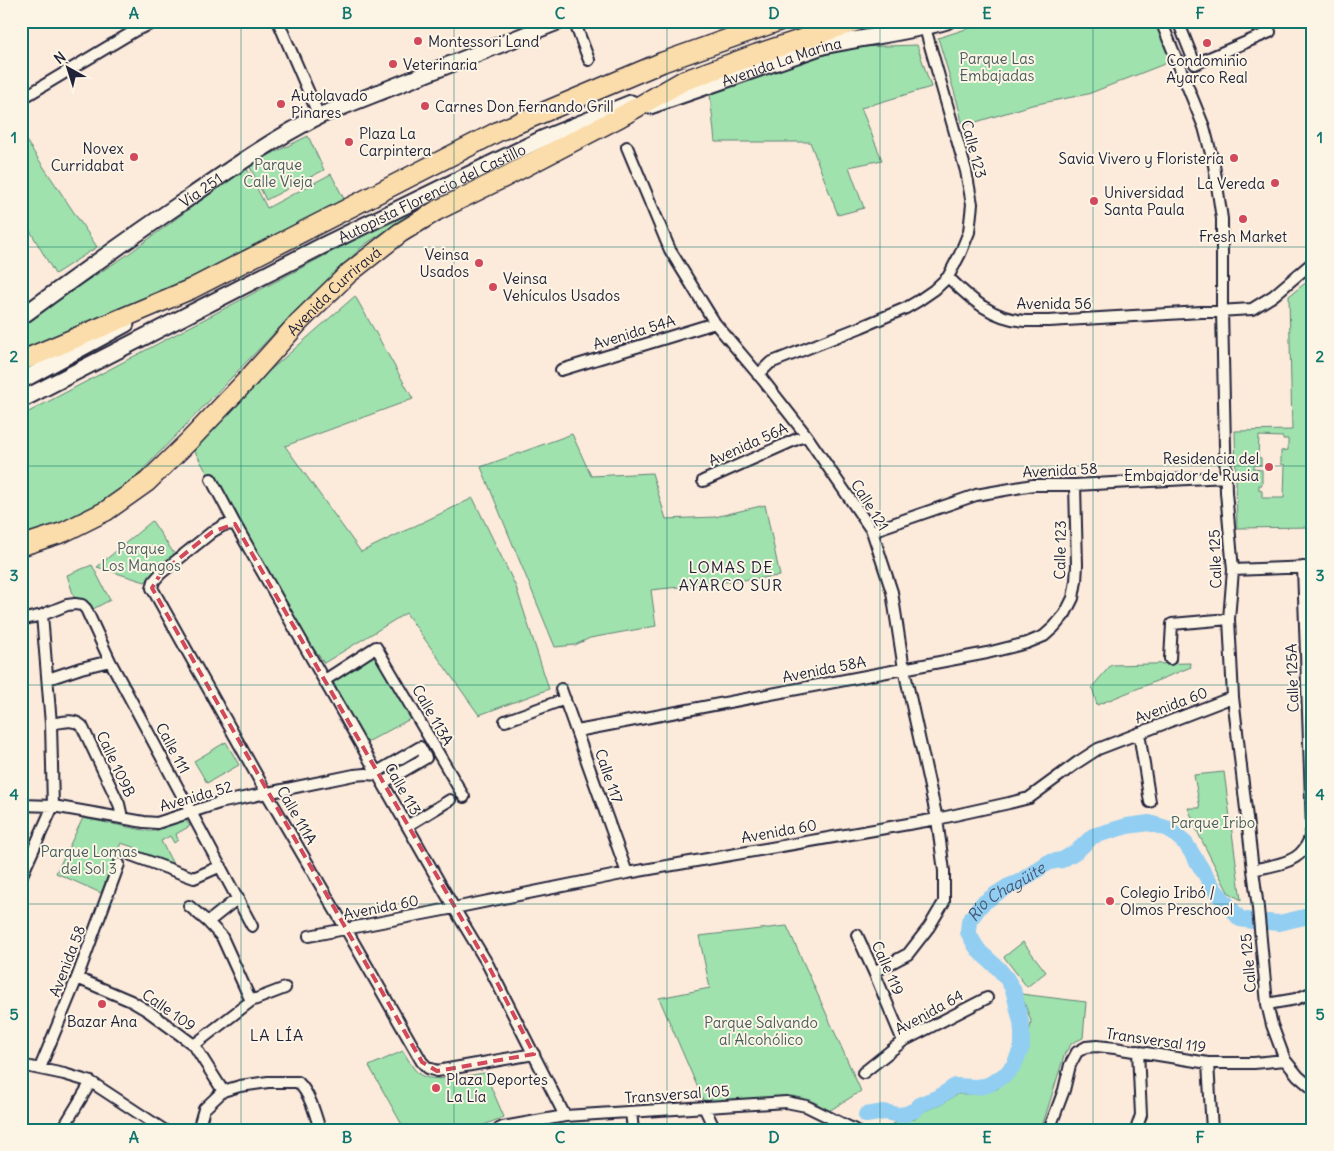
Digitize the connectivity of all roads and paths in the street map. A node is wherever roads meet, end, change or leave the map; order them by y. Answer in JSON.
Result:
{"nodes":[{"id":1,"x":158,"y":21,"type":"edge"},
{"id":2,"x":278,"y":21,"type":"edge"},
{"id":3,"x":560,"y":21,"type":"edge"},
{"id":4,"x":574,"y":21,"type":"edge"},
{"id":5,"x":779,"y":21,"type":"edge"},
{"id":6,"x":856,"y":21,"type":"edge"},
{"id":7,"x":947,"y":21,"type":"edge"},
{"id":8,"x":1177,"y":21,"type":"edge"},
{"id":9,"x":1162,"y":24,"type":"edge"},
{"id":10,"x":925,"y":28,"type":"junction"},
{"id":11,"x":1270,"y":32,"type":"dead end"},
{"id":12,"x":823,"y":46,"type":"junction"},
{"id":13,"x":756,"y":54,"type":"junction"},
{"id":14,"x":589,"y":60,"type":"dead end"},
{"id":15,"x":1195,"y":64,"type":"junction"},
{"id":16,"x":1181,"y":70,"type":"junction"},
{"id":17,"x":683,"y":81,"type":"junction"},
{"id":18,"x":21,"y":99,"type":"edge"},
{"id":19,"x":319,"y":116,"type":"junction"},
{"id":20,"x":620,"y":117,"type":"junction"},
{"id":21,"x":627,"y":147,"type":"dead end"},
{"id":22,"x":1313,"y":262,"type":"edge"},
{"id":23,"x":948,"y":277,"type":"junction"},
{"id":24,"x":191,"y":289,"type":"junction"},
{"id":25,"x":1222,"y":311,"type":"junction"},
{"id":26,"x":21,"y":317,"type":"edge"},
{"id":27,"x":715,"y":322,"type":"junction"},
{"id":28,"x":21,"y":361,"type":"edge"},
{"id":29,"x":561,"y":370,"type":"dead end"},
{"id":30,"x":758,"y":375,"type":"junction"},
{"id":31,"x":21,"y":381,"type":"edge"},
{"id":32,"x":21,"y":400,"type":"edge"},
{"id":33,"x":806,"y":436,"type":"junction"},
{"id":34,"x":1226,"y":477,"type":"junction"},
{"id":35,"x":211,"y":479,"type":"dead end"},
{"id":36,"x":703,"y":481,"type":"dead end"},
{"id":37,"x":1074,"y":485,"type":"junction"},
{"id":38,"x":235,"y":524,"type":"junction"},
{"id":39,"x":872,"y":531,"type":"junction"},
{"id":40,"x":21,"y":546,"type":"edge"},
{"id":41,"x":1308,"y":567,"type":"edge"},
{"id":42,"x":1232,"y":570,"type":"junction"},
{"id":43,"x":1065,"y":614,"type":"joint"},
{"id":44,"x":42,"y":615,"type":"junction"},
{"id":45,"x":1229,"y":619,"type":"junction"},
{"id":46,"x":21,"y":620,"type":"edge"},
{"id":47,"x":1170,"y":660,"type":"dead end"},
{"id":48,"x":110,"y":661,"type":"junction"},
{"id":49,"x":904,"y":669,"type":"junction"},
{"id":50,"x":48,"y":679,"type":"junction"},
{"id":51,"x":324,"y":680,"type":"junction"},
{"id":52,"x":1233,"y":697,"type":"junction"},
{"id":53,"x":506,"y":721,"type":"dead end"},
{"id":54,"x":51,"y":724,"type":"junction"},
{"id":55,"x":577,"y":731,"type":"junction"},
{"id":56,"x":1139,"y":733,"type":"junction"},
{"id":57,"x":379,"y":776,"type":"junction"},
{"id":58,"x":266,"y":792,"type":"junction"},
{"id":59,"x":464,"y":797,"type":"dead end"},
{"id":60,"x":450,"y":800,"type":"dead end"},
{"id":61,"x":1150,"y":802,"type":"dead end"},
{"id":62,"x":24,"y":805,"type":"edge"},
{"id":63,"x":53,"y":806,"type":"junction"},
{"id":64,"x":190,"y":812,"type":"junction"},
{"id":65,"x":122,"y":817,"type":"junction"},
{"id":66,"x":937,"y":820,"type":"junction"},
{"id":67,"x":407,"y":826,"type":"junction"},
{"id":68,"x":131,"y":855,"type":"dead end"},
{"id":69,"x":119,"y":864,"type":"dead end"},
{"id":70,"x":221,"y":866,"type":"junction"},
{"id":71,"x":1253,"y":870,"type":"junction"},
{"id":72,"x":627,"y":872,"type":"junction"},
{"id":73,"x":21,"y":877,"type":"edge"},
{"id":74,"x":238,"y":898,"type":"junction"},
{"id":75,"x":189,"y":906,"type":"dead end"},
{"id":76,"x":454,"y":908,"type":"junction"},
{"id":77,"x":208,"y":922,"type":"junction"},
{"id":78,"x":252,"y":926,"type":"dead end"},
{"id":79,"x":346,"y":929,"type":"junction"},
{"id":80,"x":857,"y":935,"type":"dead end"},
{"id":81,"x":309,"y":936,"type":"dead end"},
{"id":82,"x":874,"y":972,"type":"junction"},
{"id":83,"x":77,"y":978,"type":"junction"},
{"id":84,"x":284,"y":988,"type":"dead end"},
{"id":85,"x":1313,"y":992,"type":"edge"},
{"id":86,"x":986,"y":998,"type":"dead end"},
{"id":87,"x":251,"y":1001,"type":"junction"},
{"id":88,"x":1267,"y":1004,"type":"junction"},
{"id":89,"x":903,"y":1041,"type":"junction"},
{"id":90,"x":194,"y":1045,"type":"junction"},
{"id":91,"x":1138,"y":1051,"type":"junction"},
{"id":92,"x":534,"y":1054,"type":"junction"},
{"id":93,"x":1285,"y":1060,"type":"junction"},
{"id":94,"x":1208,"y":1063,"type":"junction"},
{"id":95,"x":21,"y":1066,"type":"edge"},
{"id":96,"x":40,"y":1068,"type":"junction"},
{"id":97,"x":863,"y":1073,"type":"dead end"},
{"id":98,"x":91,"y":1082,"type":"junction"},
{"id":99,"x":1313,"y":1089,"type":"edge"},
{"id":100,"x":223,"y":1091,"type":"junction"},
{"id":101,"x":704,"y":1107,"type":"junction"},
{"id":102,"x":631,"y":1112,"type":"junction"},
{"id":103,"x":565,"y":1116,"type":"junction"},
{"id":104,"x":162,"y":1129,"type":"edge"},
{"id":105,"x":62,"y":1130,"type":"edge"},
{"id":106,"x":198,"y":1130,"type":"edge"},
{"id":107,"x":320,"y":1130,"type":"edge"},
{"id":108,"x":497,"y":1130,"type":"edge"},
{"id":109,"x":633,"y":1130,"type":"edge"},
{"id":110,"x":715,"y":1130,"type":"edge"},
{"id":111,"x":855,"y":1130,"type":"edge"},
{"id":112,"x":1049,"y":1130,"type":"edge"},
{"id":113,"x":1136,"y":1130,"type":"edge"},
{"id":114,"x":1212,"y":1130,"type":"edge"}],
"edges":[{"from":1,"to":18,"type":"street"},
{"from":2,"to":19,"type":"street"},
{"from":3,"to":19,"type":"main road","name":"Vía 251"},
{"from":4,"to":14,"type":"street"},
{"from":5,"to":24,"type":"highway","name":"Autopista Florencio del Castillo"},
{"from":6,"to":13,"type":"highway","name":"Autopista Florencio del Castillo"},
{"from":7,"to":10,"type":"main road","name":"Avenida La Marina"},
{"from":8,"to":9,"type":"street"},
{"from":8,"to":15,"type":"street"},
{"from":9,"to":16,"type":"street","name":"Calle 125"},
{"from":10,"to":12,"type":"main road","name":"Avenida La Marina"},
{"from":10,"to":23,"type":"street","name":"Calle 123"},
{"from":11,"to":15,"type":"street"},
{"from":12,"to":13,"type":"highway"},
{"from":12,"to":20,"type":"main road","name":"Avenida La Marina"},
{"from":13,"to":17,"type":"highway","name":"Autopista Florencio del Castillo"},
{"from":15,"to":16,"type":"street"},
{"from":16,"to":25,"type":"street","name":"Calle 125"},
{"from":17,"to":20,"type":"highway","name":"Avenida Curriravá"},
{"from":17,"to":32,"type":"main road","name":"Autopista Florencio del Castillo"},
{"from":19,"to":26,"type":"main road","name":"Vía 251"},
{"from":20,"to":40,"type":"highway","name":"Avenida Curriravá"},
{"from":21,"to":27,"type":"street","name":"Calle 121"},
{"from":22,"to":25,"type":"street","name":"Avenida 56"},
{"from":23,"to":25,"type":"street","name":"Avenida 56"},
{"from":23,"to":30,"type":"street"},
{"from":24,"to":28,"type":"highway"},
{"from":24,"to":31,"type":"main road","name":"Autopista Florencio del Castillo"},
{"from":25,"to":34,"type":"street","name":"Calle 125"},
{"from":27,"to":29,"type":"street","name":"Avenida 54A"},
{"from":27,"to":30,"type":"street","name":"Calle 121"},
{"from":30,"to":33,"type":"street","name":"Calle 121"},
{"from":33,"to":36,"type":"street","name":"Avenida 56A"},
{"from":33,"to":39,"type":"street","name":"Calle 121"},
{"from":34,"to":37,"type":"street","name":"Avenida 58"},
{"from":34,"to":42,"type":"street","name":"Calle 125"},
{"from":35,"to":38,"type":"street","name":"Calle 113"},
{"from":37,"to":39,"type":"street","name":"Avenida 58"},
{"from":37,"to":43,"type":"street","name":"Calle 123"},
{"from":38,"to":51,"type":"street","name":"Calle 113"},
{"from":38,"to":58,"type":"street","name":"Calle 111A"},
{"from":39,"to":49,"type":"street","name":"Calle 121"},
{"from":41,"to":42,"type":"street"},
{"from":41,"to":71,"type":"street","name":"Calle 125A"},
{"from":42,"to":45,"type":"street","name":"Calle 125"},
{"from":43,"to":49,"type":"street","name":"Avenida 58A"},
{"from":44,"to":46,"type":"street"},
{"from":44,"to":48,"type":"street","name":"Calle 111"},
{"from":44,"to":50,"type":"street"},
{"from":45,"to":47,"type":"street"},
{"from":45,"to":52,"type":"street","name":"Calle 125"},
{"from":48,"to":50,"type":"street"},
{"from":48,"to":64,"type":"street","name":"Calle 111"},
{"from":49,"to":55,"type":"street","name":"Avenida 58A"},
{"from":49,"to":66,"type":"street","name":"Calle 121"},
{"from":50,"to":54,"type":"street"},
{"from":51,"to":57,"type":"street","name":"Calle 113"},
{"from":51,"to":59,"type":"street","name":"Calle 113A"},
{"from":52,"to":56,"type":"street","name":"Avenida 60"},
{"from":52,"to":71,"type":"street","name":"Calle 125"},
{"from":53,"to":55,"type":"street","name":"Calle 117"},
{"from":54,"to":63,"type":"street"},
{"from":54,"to":65,"type":"street","name":"Calle 109B"},
{"from":55,"to":72,"type":"street","name":"Calle 117"},
{"from":56,"to":61,"type":"street"},
{"from":56,"to":66,"type":"street","name":"Avenida 60"},
{"from":57,"to":58,"type":"street","name":"Avenida 52"},
{"from":57,"to":67,"type":"street","name":"Calle 113"},
{"from":58,"to":64,"type":"street","name":"Avenida 52"},
{"from":58,"to":79,"type":"street","name":"Calle 111A"},
{"from":60,"to":67,"type":"street"},
{"from":62,"to":63,"type":"street","name":"Avenida 52"},
{"from":63,"to":65,"type":"street","name":"Avenida 52"},
{"from":63,"to":73,"type":"street"},
{"from":64,"to":65,"type":"street","name":"Avenida 52"},
{"from":64,"to":70,"type":"street","name":"Calle 111"},
{"from":66,"to":72,"type":"street","name":"Avenida 60"},
{"from":66,"to":82,"type":"street","name":"Calle 121"},
{"from":67,"to":76,"type":"street","name":"Calle 113"},
{"from":68,"to":70,"type":"street"},
{"from":69,"to":83,"type":"street","name":"Avenida 58"},
{"from":70,"to":74,"type":"street","name":"Calle 111"},
{"from":71,"to":88,"type":"street","name":"Calle 125"},
{"from":72,"to":76,"type":"street","name":"Avenida 60"},
{"from":74,"to":77,"type":"street"},
{"from":74,"to":78,"type":"street","name":"Calle 111"},
{"from":75,"to":77,"type":"street"},
{"from":76,"to":79,"type":"street","name":"Avenida 60"},
{"from":76,"to":92,"type":"street","name":"Calle 113"},
{"from":77,"to":87,"type":"street"},
{"from":79,"to":81,"type":"street","name":"Avenida 60"},
{"from":79,"to":92,"type":"street","name":"Calle 111A"},
{"from":80,"to":82,"type":"street","name":"Calle 119"},
{"from":82,"to":89,"type":"street","name":"Calle 119"},
{"from":83,"to":90,"type":"street","name":"Calle 109"},
{"from":83,"to":96,"type":"street","name":"Avenida 58"},
{"from":84,"to":87,"type":"street"},
{"from":85,"to":88,"type":"street"},
{"from":86,"to":89,"type":"street","name":"Avenida 64"},
{"from":87,"to":90,"type":"street"},
{"from":88,"to":93,"type":"street","name":"Calle 125"},
{"from":89,"to":97,"type":"street","name":"Avenida 64"},
{"from":90,"to":100,"type":"street","name":"Calle 109"},
{"from":91,"to":94,"type":"street","name":"Transversal 119"},
{"from":91,"to":112,"type":"street","name":"Transversal 119"},
{"from":91,"to":113,"type":"street"},
{"from":92,"to":103,"type":"street","name":"Calle 113"},
{"from":93,"to":94,"type":"street","name":"Transversal 119"},
{"from":93,"to":99,"type":"street","name":"Calle 125"},
{"from":94,"to":114,"type":"street"},
{"from":95,"to":96,"type":"street"},
{"from":96,"to":98,"type":"street"},
{"from":98,"to":104,"type":"street"},
{"from":98,"to":105,"type":"street"},
{"from":100,"to":106,"type":"street"},
{"from":100,"to":107,"type":"street"},
{"from":101,"to":102,"type":"street","name":"Transversal 105"},
{"from":101,"to":110,"type":"street"},
{"from":101,"to":111,"type":"street","name":"Transversal 105"},
{"from":102,"to":103,"type":"street","name":"Transversal 105"},
{"from":102,"to":109,"type":"street"},
{"from":103,"to":108,"type":"street","name":"Transversal 105"}]}
